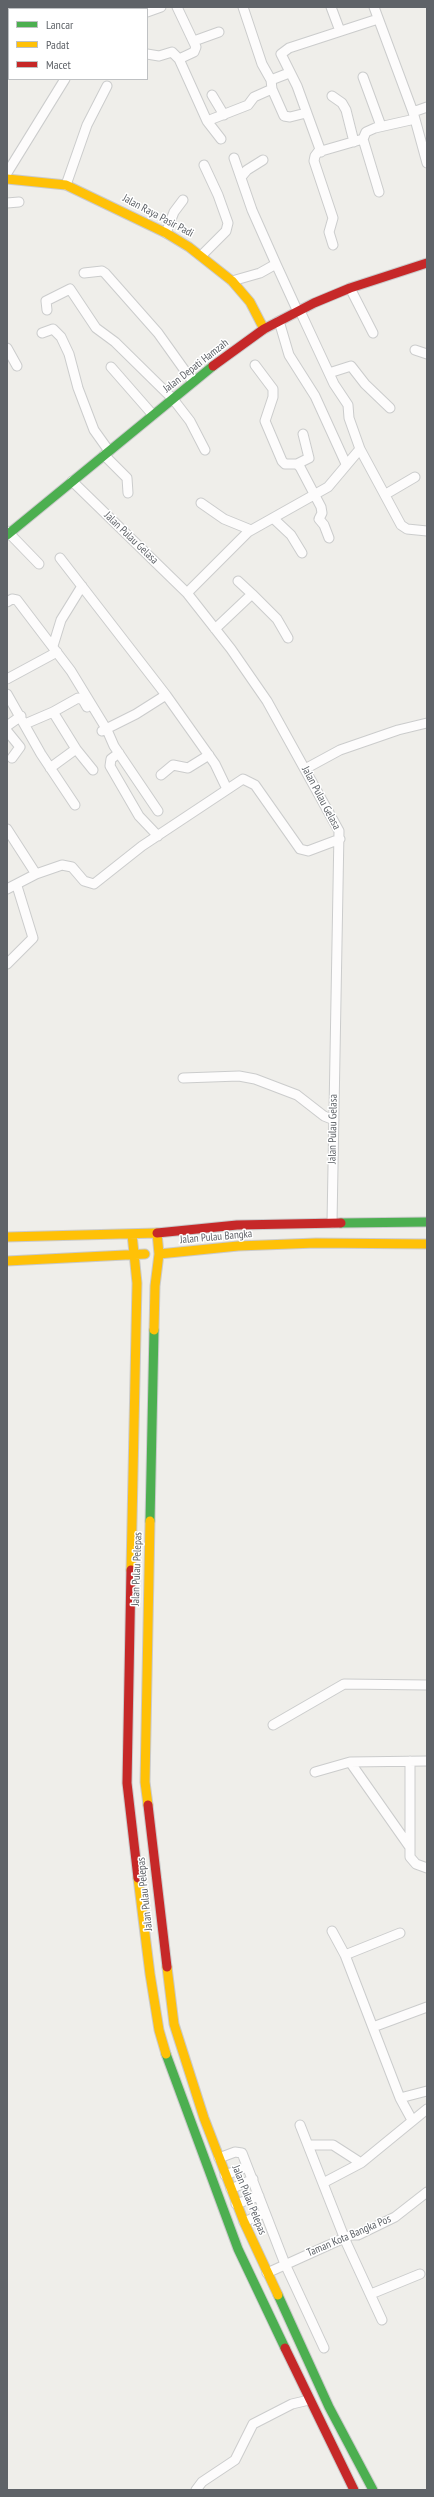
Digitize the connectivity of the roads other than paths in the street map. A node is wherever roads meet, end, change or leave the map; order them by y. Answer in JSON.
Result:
{"nodes":[{"id":1,"x":161,"y":7,"type":"edge"},
{"id":2,"x":177,"y":7,"type":"edge"},
{"id":3,"x":243,"y":7,"type":"edge"},
{"id":4,"x":331,"y":7,"type":"edge"},
{"id":5,"x":374,"y":7,"type":"edge"},
{"id":6,"x":148,"y":12,"type":"edge"},
{"id":7,"x":378,"y":19,"type":"junction"},
{"id":8,"x":340,"y":31,"type":"junction"},
{"id":9,"x":219,"y":32,"type":"dead end"},
{"id":10,"x":194,"y":41,"type":"junction"},
{"id":11,"x":148,"y":54,"type":"edge"},
{"id":12,"x":179,"y":59,"type":"junction"},
{"id":13,"x":289,"y":73,"type":"junction"},
{"id":14,"x":363,"y":77,"type":"dead end"},
{"id":15,"x":64,"y":80,"type":"edge"},
{"id":16,"x":271,"y":84,"type":"junction"},
{"id":17,"x":107,"y":86,"type":"dead end"},
{"id":18,"x":212,"y":95,"type":"dead end"},
{"id":19,"x":332,"y":96,"type":"dead end"},
{"id":20,"x":427,"y":107,"type":"edge"},
{"id":21,"x":306,"y":113,"type":"junction"},
{"id":22,"x":224,"y":115,"type":"junction"},
{"id":23,"x":414,"y":115,"type":"junction"},
{"id":24,"x":206,"y":121,"type":"junction"},
{"id":25,"x":381,"y":126,"type":"junction"},
{"id":26,"x":221,"y":139,"type":"dead end"},
{"id":27,"x":358,"y":140,"type":"junction"},
{"id":28,"x":321,"y":152,"type":"junction"},
{"id":29,"x":234,"y":158,"type":"dead end"},
{"id":30,"x":263,"y":160,"type":"dead end"},
{"id":31,"x":427,"y":163,"type":"edge"},
{"id":32,"x":204,"y":165,"type":"dead end"},
{"id":33,"x":7,"y":173,"type":"edge"},
{"id":34,"x":242,"y":176,"type":"junction"},
{"id":35,"x":7,"y":179,"type":"edge"},
{"id":36,"x":66,"y":185,"type":"junction"},
{"id":37,"x":378,"y":192,"type":"dead end"},
{"id":38,"x":183,"y":200,"type":"dead end"},
{"id":39,"x":19,"y":202,"type":"dead end"},
{"id":40,"x":7,"y":203,"type":"edge"},
{"id":41,"x":166,"y":233,"type":"junction"},
{"id":42,"x":333,"y":245,"type":"dead end"},
{"id":43,"x":201,"y":256,"type":"junction"},
{"id":44,"x":427,"y":263,"type":"edge"},
{"id":45,"x":276,"y":264,"type":"junction"},
{"id":46,"x":84,"y":272,"type":"dead end"},
{"id":47,"x":232,"y":281,"type":"junction"},
{"id":48,"x":350,"y":288,"type":"junction"},
{"id":49,"x":47,"y":310,"type":"dead end"},
{"id":50,"x":299,"y":312,"type":"junction"},
{"id":51,"x":279,"y":321,"type":"junction"},
{"id":52,"x":264,"y":329,"type":"junction"},
{"id":53,"x":42,"y":333,"type":"dead end"},
{"id":54,"x":373,"y":333,"type":"dead end"},
{"id":55,"x":7,"y":348,"type":"edge"},
{"id":56,"x":415,"y":350,"type":"dead end"},
{"id":57,"x":427,"y":354,"type":"edge"},
{"id":58,"x":255,"y":365,"type":"dead end"},
{"id":59,"x":16,"y":366,"type":"dead end"},
{"id":60,"x":111,"y":367,"type":"dead end"},
{"id":61,"x":329,"y":373,"type":"junction"},
{"id":62,"x":194,"y":382,"type":"junction"},
{"id":63,"x":173,"y":399,"type":"junction"},
{"id":64,"x":390,"y":408,"type":"dead end"},
{"id":65,"x":154,"y":415,"type":"junction"},
{"id":66,"x":303,"y":434,"type":"dead end"},
{"id":67,"x":360,"y":449,"type":"junction"},
{"id":68,"x":205,"y":450,"type":"dead end"},
{"id":69,"x":107,"y":453,"type":"junction"},
{"id":70,"x":297,"y":464,"type":"junction"},
{"id":71,"x":346,"y":464,"type":"junction"},
{"id":72,"x":415,"y":477,"type":"dead end"},
{"id":73,"x":72,"y":481,"type":"junction"},
{"id":74,"x":128,"y":493,"type":"dead end"},
{"id":75,"x":386,"y":494,"type":"junction"},
{"id":76,"x":313,"y":496,"type":"junction"},
{"id":77,"x":201,"y":503,"type":"dead end"},
{"id":78,"x":274,"y":519,"type":"junction"},
{"id":79,"x":251,"y":530,"type":"junction"},
{"id":80,"x":427,"y":531,"type":"edge"},
{"id":81,"x":8,"y":533,"type":"edge"},
{"id":82,"x":329,"y":538,"type":"dead end"},
{"id":83,"x":302,"y":553,"type":"dead end"},
{"id":84,"x":60,"y":558,"type":"dead end"},
{"id":85,"x":39,"y":564,"type":"dead end"},
{"id":86,"x":238,"y":581,"type":"dead end"},
{"id":87,"x":82,"y":586,"type":"junction"},
{"id":88,"x":187,"y":593,"type":"junction"},
{"id":89,"x":252,"y":594,"type":"junction"},
{"id":90,"x":7,"y":602,"type":"edge"},
{"id":91,"x":215,"y":629,"type":"junction"},
{"id":92,"x":288,"y":638,"type":"dead end"},
{"id":93,"x":55,"y":649,"type":"junction"},
{"id":94,"x":7,"y":679,"type":"edge"},
{"id":95,"x":7,"y":694,"type":"edge"},
{"id":96,"x":166,"y":695,"type":"junction"},
{"id":97,"x":53,"y":712,"type":"junction"},
{"id":98,"x":23,"y":720,"type":"junction"},
{"id":99,"x":427,"y":723,"type":"edge"},
{"id":100,"x":7,"y":726,"type":"edge"},
{"id":101,"x":107,"y":730,"type":"junction"},
{"id":102,"x":7,"y":731,"type":"edge"},
{"id":103,"x":76,"y":749,"type":"junction"},
{"id":104,"x":119,"y":753,"type":"junction"},
{"id":105,"x":209,"y":755,"type":"junction"},
{"id":106,"x":12,"y":758,"type":"dead end"},
{"id":107,"x":50,"y":768,"type":"junction"},
{"id":108,"x":306,"y":769,"type":"junction"},
{"id":109,"x":93,"y":770,"type":"dead end"},
{"id":110,"x":161,"y":775,"type":"dead end"},
{"id":111,"x":227,"y":789,"type":"junction"},
{"id":112,"x":74,"y":806,"type":"dead end"},
{"id":113,"x":158,"y":810,"type":"dead end"},
{"id":114,"x":7,"y":829,"type":"edge"},
{"id":115,"x":158,"y":836,"type":"junction"},
{"id":116,"x":340,"y":839,"type":"junction"},
{"id":117,"x":36,"y":874,"type":"junction"},
{"id":118,"x":17,"y":886,"type":"junction"},
{"id":119,"x":7,"y":889,"type":"edge"},
{"id":120,"x":7,"y":964,"type":"edge"},
{"id":121,"x":183,"y":1078,"type":"dead end"},
{"id":122,"x":334,"y":1120,"type":"junction"},
{"id":123,"x":427,"y":1222,"type":"edge"},
{"id":124,"x":332,"y":1223,"type":"junction"},
{"id":125,"x":157,"y":1232,"type":"junction"},
{"id":126,"x":132,"y":1234,"type":"junction"},
{"id":127,"x":7,"y":1237,"type":"edge"},
{"id":128,"x":427,"y":1244,"type":"edge"},
{"id":129,"x":133,"y":1254,"type":"junction"},
{"id":130,"x":158,"y":1254,"type":"junction"},
{"id":131,"x":7,"y":1260,"type":"edge"},
{"id":132,"x":427,"y":1685,"type":"edge"},
{"id":133,"x":273,"y":1725,"type":"dead end"},
{"id":134,"x":410,"y":1761,"type":"junction"},
{"id":135,"x":427,"y":1761,"type":"edge"},
{"id":136,"x":350,"y":1762,"type":"junction"},
{"id":137,"x":315,"y":1772,"type":"dead end"},
{"id":138,"x":409,"y":1846,"type":"junction"},
{"id":139,"x":427,"y":1868,"type":"edge"},
{"id":140,"x":332,"y":1931,"type":"dead end"},
{"id":141,"x":400,"y":1933,"type":"dead end"},
{"id":142,"x":345,"y":1955,"type":"junction"},
{"id":143,"x":427,"y":2007,"type":"edge"},
{"id":144,"x":373,"y":2027,"type":"junction"},
{"id":145,"x":427,"y":2091,"type":"edge"},
{"id":146,"x":400,"y":2098,"type":"junction"},
{"id":147,"x":427,"y":2109,"type":"edge"},
{"id":148,"x":204,"y":2118,"type":"junction"},
{"id":149,"x":412,"y":2120,"type":"junction"},
{"id":150,"x":190,"y":2122,"type":"junction"},
{"id":151,"x":300,"y":2125,"type":"dead end"},
{"id":152,"x":308,"y":2145,"type":"junction"},
{"id":153,"x":219,"y":2158,"type":"junction"},
{"id":154,"x":361,"y":2163,"type":"junction"},
{"id":155,"x":247,"y":2167,"type":"junction"},
{"id":156,"x":225,"y":2175,"type":"junction"},
{"id":157,"x":253,"y":2180,"type":"junction"},
{"id":158,"x":323,"y":2183,"type":"junction"},
{"id":159,"x":231,"y":2189,"type":"junction"},
{"id":160,"x":427,"y":2192,"type":"edge"},
{"id":161,"x":259,"y":2196,"type":"junction"},
{"id":162,"x":236,"y":2204,"type":"junction"},
{"id":163,"x":264,"y":2213,"type":"junction"},
{"id":164,"x":244,"y":2222,"type":"junction"},
{"id":165,"x":345,"y":2240,"type":"junction"},
{"id":166,"x":286,"y":2267,"type":"junction"},
{"id":167,"x":420,"y":2274,"type":"dead end"},
{"id":168,"x":268,"y":2275,"type":"junction"},
{"id":169,"x":371,"y":2294,"type":"junction"},
{"id":170,"x":382,"y":2320,"type":"dead end"},
{"id":171,"x":324,"y":2348,"type":"dead end"},
{"id":172,"x":309,"y":2400,"type":"junction"},
{"id":173,"x":196,"y":2490,"type":"edge"},
{"id":174,"x":354,"y":2490,"type":"edge"},
{"id":175,"x":373,"y":2490,"type":"edge"}],
"edges":[{"from":1,"to":6,"type":"street"},
{"from":2,"to":10,"type":"street"},
{"from":3,"to":16,"type":"street"},
{"from":4,"to":8,"type":"street"},
{"from":5,"to":7,"type":"street"},
{"from":7,"to":8,"type":"street"},
{"from":7,"to":23,"type":"street"},
{"from":8,"to":13,"type":"street"},
{"from":9,"to":10,"type":"street"},
{"from":10,"to":12,"type":"street"},
{"from":11,"to":12,"type":"street"},
{"from":12,"to":24,"type":"street"},
{"from":13,"to":16,"type":"street"},
{"from":13,"to":21,"type":"street"},
{"from":14,"to":25,"type":"street"},
{"from":15,"to":33,"type":"street"},
{"from":16,"to":21,"type":"street"},
{"from":16,"to":22,"type":"street"},
{"from":17,"to":36,"type":"street"},
{"from":18,"to":22,"type":"street"},
{"from":19,"to":27,"type":"street"},
{"from":20,"to":23,"type":"street"},
{"from":21,"to":28,"type":"street"},
{"from":22,"to":24,"type":"street"},
{"from":23,"to":25,"type":"street"},
{"from":23,"to":31,"type":"street"},
{"from":24,"to":26,"type":"street"},
{"from":25,"to":27,"type":"street"},
{"from":27,"to":28,"type":"street"},
{"from":27,"to":37,"type":"street"},
{"from":28,"to":42,"type":"street"},
{"from":29,"to":34,"type":"street"},
{"from":30,"to":34,"type":"street"},
{"from":32,"to":43,"type":"street"},
{"from":34,"to":45,"type":"street"},
{"from":35,"to":36,"type":"main road","name":"Jalan Raya Pasir Padi"},
{"from":36,"to":41,"type":"main road","name":"Jalan Raya Pasir Padi"},
{"from":38,"to":41,"type":"street"},
{"from":39,"to":40,"type":"street"},
{"from":41,"to":43,"type":"main road","name":"Jalan Raya Pasir Padi"},
{"from":43,"to":47,"type":"main road","name":"Jalan Raya Pasir Padi"},
{"from":44,"to":48,"type":"main road","name":"Jalan Depati Hamzah"},
{"from":45,"to":47,"type":"street"},
{"from":45,"to":50,"type":"street"},
{"from":46,"to":62,"type":"street"},
{"from":47,"to":52,"type":"main road","name":"Jalan Raya Pasir Padi"},
{"from":48,"to":50,"type":"main road","name":"Jalan Depati Hamzah"},
{"from":48,"to":54,"type":"street"},
{"from":49,"to":63,"type":"street"},
{"from":50,"to":51,"type":"main road","name":"Jalan Depati Hamzah"},
{"from":50,"to":61,"type":"street"},
{"from":51,"to":52,"type":"main road","name":"Jalan Depati Hamzah"},
{"from":51,"to":71,"type":"street"},
{"from":52,"to":62,"type":"main road","name":"Jalan Depati Hamzah"},
{"from":53,"to":69,"type":"street"},
{"from":55,"to":59,"type":"street"},
{"from":56,"to":57,"type":"street"},
{"from":58,"to":70,"type":"street"},
{"from":60,"to":65,"type":"street"},
{"from":61,"to":64,"type":"street"},
{"from":61,"to":67,"type":"street"},
{"from":62,"to":63,"type":"main road","name":"Jalan Depati Hamzah"},
{"from":63,"to":65,"type":"main road","name":"Jalan Depati Hamzah"},
{"from":63,"to":68,"type":"street"},
{"from":65,"to":69,"type":"main road","name":"Jalan Depati Hamzah"},
{"from":66,"to":70,"type":"street"},
{"from":67,"to":71,"type":"street"},
{"from":67,"to":75,"type":"street"},
{"from":69,"to":73,"type":"main road","name":"Jalan Depati Hamzah"},
{"from":69,"to":74,"type":"street"},
{"from":70,"to":76,"type":"street"},
{"from":71,"to":76,"type":"street"},
{"from":72,"to":75,"type":"street"},
{"from":73,"to":81,"type":"main road","name":"Jalan Depati Hamzah"},
{"from":73,"to":88,"type":"street","name":"Jalan Pulau Gelasa"},
{"from":75,"to":80,"type":"street"},
{"from":76,"to":78,"type":"street"},
{"from":76,"to":82,"type":"street"},
{"from":77,"to":79,"type":"street"},
{"from":78,"to":79,"type":"street"},
{"from":78,"to":83,"type":"street"},
{"from":79,"to":88,"type":"street"},
{"from":81,"to":85,"type":"street"},
{"from":84,"to":87,"type":"street"},
{"from":86,"to":89,"type":"street"},
{"from":87,"to":93,"type":"street"},
{"from":87,"to":96,"type":"street"},
{"from":88,"to":91,"type":"street","name":"Jalan Pulau Gelasa"},
{"from":89,"to":91,"type":"street"},
{"from":89,"to":92,"type":"street"},
{"from":90,"to":93,"type":"street"},
{"from":91,"to":108,"type":"street","name":"Jalan Pulau Gelasa"},
{"from":93,"to":94,"type":"street"},
{"from":93,"to":101,"type":"street"},
{"from":95,"to":98,"type":"street"},
{"from":96,"to":101,"type":"street"},
{"from":96,"to":105,"type":"street"},
{"from":97,"to":98,"type":"street"},
{"from":97,"to":101,"type":"street"},
{"from":97,"to":103,"type":"street"},
{"from":98,"to":100,"type":"street"},
{"from":98,"to":107,"type":"street"},
{"from":99,"to":108,"type":"street"},
{"from":101,"to":104,"type":"street"},
{"from":102,"to":106,"type":"street"},
{"from":103,"to":107,"type":"street"},
{"from":103,"to":109,"type":"street"},
{"from":104,"to":113,"type":"street"},
{"from":104,"to":115,"type":"street"},
{"from":105,"to":110,"type":"street"},
{"from":105,"to":111,"type":"street"},
{"from":107,"to":112,"type":"street"},
{"from":108,"to":116,"type":"street","name":"Jalan Pulau Gelasa"},
{"from":111,"to":115,"type":"street"},
{"from":111,"to":116,"type":"street"},
{"from":114,"to":117,"type":"street"},
{"from":115,"to":117,"type":"street"},
{"from":116,"to":122,"type":"street","name":"Jalan Pulau Gelasa"},
{"from":117,"to":118,"type":"street"},
{"from":118,"to":119,"type":"street"},
{"from":118,"to":120,"type":"street"},
{"from":121,"to":122,"type":"street"},
{"from":122,"to":124,"type":"street","name":"Jalan Pulau Gelasa"},
{"from":123,"to":124,"type":"main road","name":"Jalan Pulau Bangka"},
{"from":124,"to":125,"type":"main road","name":"Jalan Pulau Bangka"},
{"from":125,"to":126,"type":"main road","name":"Jalan Pulau Bangka"},
{"from":125,"to":130,"type":"main road","name":"Jalan Pulau Pelepas"},
{"from":126,"to":127,"type":"main road","name":"Jalan Pulau Bangka"},
{"from":126,"to":129,"type":"main road","name":"Jalan Pulau Pelepas"},
{"from":128,"to":130,"type":"main road","name":"Jalan Pulau Bangka"},
{"from":129,"to":130,"type":"main road","name":"Jalan Pulau Bangka"},
{"from":129,"to":131,"type":"main road","name":"Jalan Pulau Bangka"},
{"from":129,"to":150,"type":"main road","name":"Jalan Pulau Pelepas"},
{"from":130,"to":148,"type":"main road","name":"Jalan Pulau Pelepas"},
{"from":132,"to":133,"type":"street"},
{"from":134,"to":135,"type":"street"},
{"from":134,"to":136,"type":"street"},
{"from":134,"to":138,"type":"street"},
{"from":136,"to":137,"type":"street"},
{"from":136,"to":138,"type":"street"},
{"from":138,"to":139,"type":"street"},
{"from":140,"to":142,"type":"street"},
{"from":141,"to":142,"type":"street"},
{"from":142,"to":144,"type":"street"},
{"from":143,"to":144,"type":"street"},
{"from":144,"to":146,"type":"street"},
{"from":145,"to":146,"type":"street"},
{"from":146,"to":149,"type":"street"},
{"from":147,"to":149,"type":"street"},
{"from":148,"to":150,"type":"main road"},
{"from":148,"to":153,"type":"main road","name":"Jalan Pulau Pelepas"},
{"from":149,"to":154,"type":"street"},
{"from":150,"to":172,"type":"main road","name":"Jalan Pulau Pelepas"},
{"from":151,"to":152,"type":"street"},
{"from":152,"to":154,"type":"street"},
{"from":152,"to":158,"type":"street"},
{"from":153,"to":155,"type":"street"},
{"from":153,"to":156,"type":"main road","name":"Jalan Pulau Pelepas"},
{"from":154,"to":158,"type":"street"},
{"from":155,"to":156,"type":"street"},
{"from":155,"to":157,"type":"street"},
{"from":156,"to":159,"type":"main road","name":"Jalan Pulau Pelepas"},
{"from":157,"to":159,"type":"street"},
{"from":157,"to":161,"type":"street"},
{"from":158,"to":165,"type":"street"},
{"from":159,"to":162,"type":"main road","name":"Jalan Pulau Pelepas"},
{"from":160,"to":165,"type":"street","name":"Taman Kota Bangka Pos"},
{"from":161,"to":162,"type":"street"},
{"from":161,"to":163,"type":"street"},
{"from":162,"to":164,"type":"main road","name":"Jalan Pulau Pelepas"},
{"from":163,"to":164,"type":"street"},
{"from":163,"to":166,"type":"street"},
{"from":164,"to":168,"type":"main road","name":"Jalan Pulau Pelepas"},
{"from":165,"to":166,"type":"street","name":"Taman Kota Bangka Pos"},
{"from":165,"to":169,"type":"street"},
{"from":166,"to":168,"type":"street","name":"Taman Kota Bangka Pos"},
{"from":166,"to":171,"type":"street"},
{"from":167,"to":169,"type":"street"},
{"from":168,"to":175,"type":"main road","name":"Jalan Pulau Pelepas"},
{"from":169,"to":170,"type":"street"},
{"from":172,"to":173,"type":"street"},
{"from":172,"to":174,"type":"main road","name":"Jalan Pulau Pelepas"}]}
